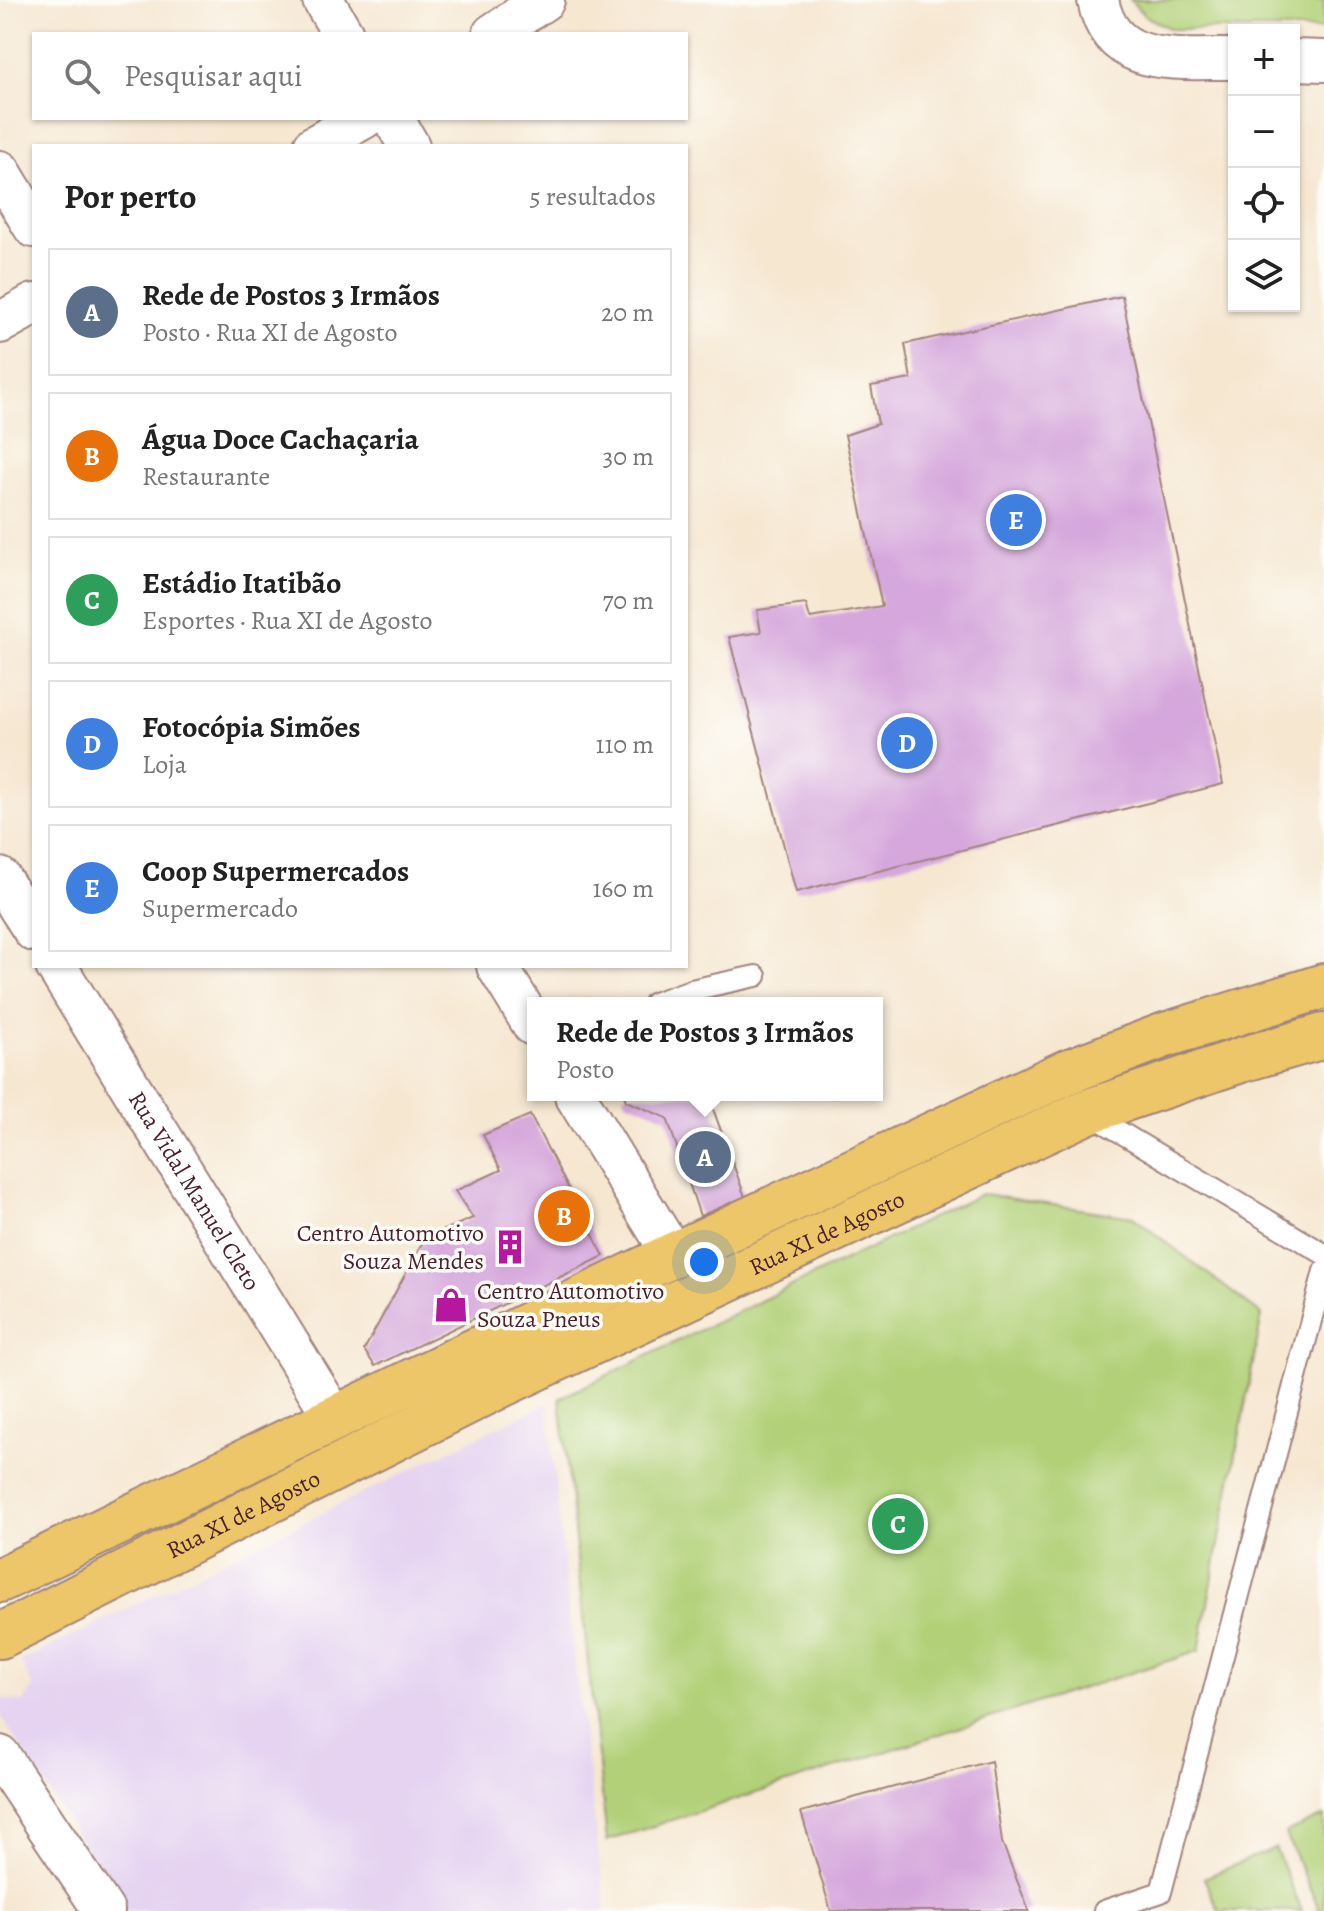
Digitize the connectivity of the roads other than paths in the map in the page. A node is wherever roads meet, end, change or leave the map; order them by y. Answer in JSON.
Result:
{"nodes":[{"id":1,"x":323,"y":0,"type":"edge"},
{"id":2,"x":544,"y":0,"type":"edge"},
{"id":3,"x":1098,"y":0,"type":"edge"},
{"id":4,"x":342,"y":32,"type":"edge"},
{"id":5,"x":496,"y":32,"type":"edge"},
{"id":6,"x":1228,"y":59,"type":"edge"},
{"id":7,"x":1300,"y":60,"type":"edge"},
{"id":8,"x":1324,"y":61,"type":"edge"},
{"id":9,"x":360,"y":120,"type":"edge"},
{"id":10,"x":394,"y":120,"type":"edge"},
{"id":11,"x":318,"y":144,"type":"edge"},
{"id":12,"x":408,"y":144,"type":"edge"},
{"id":13,"x":0,"y":171,"type":"edge"},
{"id":14,"x":32,"y":224,"type":"edge"},
{"id":15,"x":32,"y":305,"type":"edge"},
{"id":16,"x":0,"y":323,"type":"edge"},
{"id":17,"x":10,"y":884,"type":"edge"},
{"id":18,"x":32,"y":927,"type":"edge"},
{"id":19,"x":57,"y":968,"type":"edge"},
{"id":20,"x":498,"y":968,"type":"edge"},
{"id":21,"x":756,"y":976,"type":"dead end"},
{"id":22,"x":1324,"y":986,"type":"edge"},
{"id":23,"x":671,"y":997,"type":"edge"},
{"id":24,"x":527,"y":1015,"type":"edge"},
{"id":25,"x":1324,"y":1036,"type":"edge"},
{"id":26,"x":579,"y":1101,"type":"edge"},
{"id":27,"x":1086,"y":1112,"type":"junction"},
{"id":28,"x":857,"y":1169,"type":"junction"},
{"id":29,"x":1324,"y":1254,"type":"edge"},
{"id":30,"x":673,"y":1255,"type":"junction"},
{"id":31,"x":1324,"y":1271,"type":"edge"},
{"id":32,"x":583,"y":1348,"type":"junction"},
{"id":33,"x":334,"y":1417,"type":"junction"},
{"id":34,"x":0,"y":1579,"type":"edge"},
{"id":35,"x":0,"y":1636,"type":"edge"},
{"id":36,"x":0,"y":1756,"type":"edge"},
{"id":37,"x":1158,"y":1902,"type":"edge"},
{"id":38,"x":104,"y":1911,"type":"edge"},
{"id":39,"x":1104,"y":1911,"type":"edge"}],
"edges":[{"from":1,"to":4,"type":"street"},
{"from":2,"to":5,"type":"street"},
{"from":3,"to":6,"type":"street"},
{"from":7,"to":8,"type":"street"},
{"from":9,"to":11,"type":"street"},
{"from":10,"to":12,"type":"street"},
{"from":13,"to":14,"type":"street"},
{"from":15,"to":16,"type":"street"},
{"from":17,"to":18,"type":"street"},
{"from":19,"to":33,"type":"street","name":"Rua Vidal Manuel Cleto"},
{"from":20,"to":24,"type":"street"},
{"from":21,"to":23,"type":"lane"},
{"from":22,"to":28,"type":"main road","name":"Rua XI de Agosto"},
{"from":25,"to":27,"type":"main road","name":"Rua XI de Agosto"},
{"from":26,"to":30,"type":"street"},
{"from":27,"to":29,"type":"lane"},
{"from":27,"to":32,"type":"main road","name":"Rua XI de Agosto"},
{"from":28,"to":30,"type":"main road","name":"Rua XI de Agosto"},
{"from":28,"to":32,"type":"main road"},
{"from":30,"to":33,"type":"main road","name":"Rua XI de Agosto"},
{"from":31,"to":37,"type":"lane"},
{"from":32,"to":35,"type":"main road","name":"Rua XI de Agosto"},
{"from":33,"to":34,"type":"main road","name":"Rua XI de Agosto"},
{"from":36,"to":38,"type":"street"},
{"from":37,"to":39,"type":"lane"}]}
